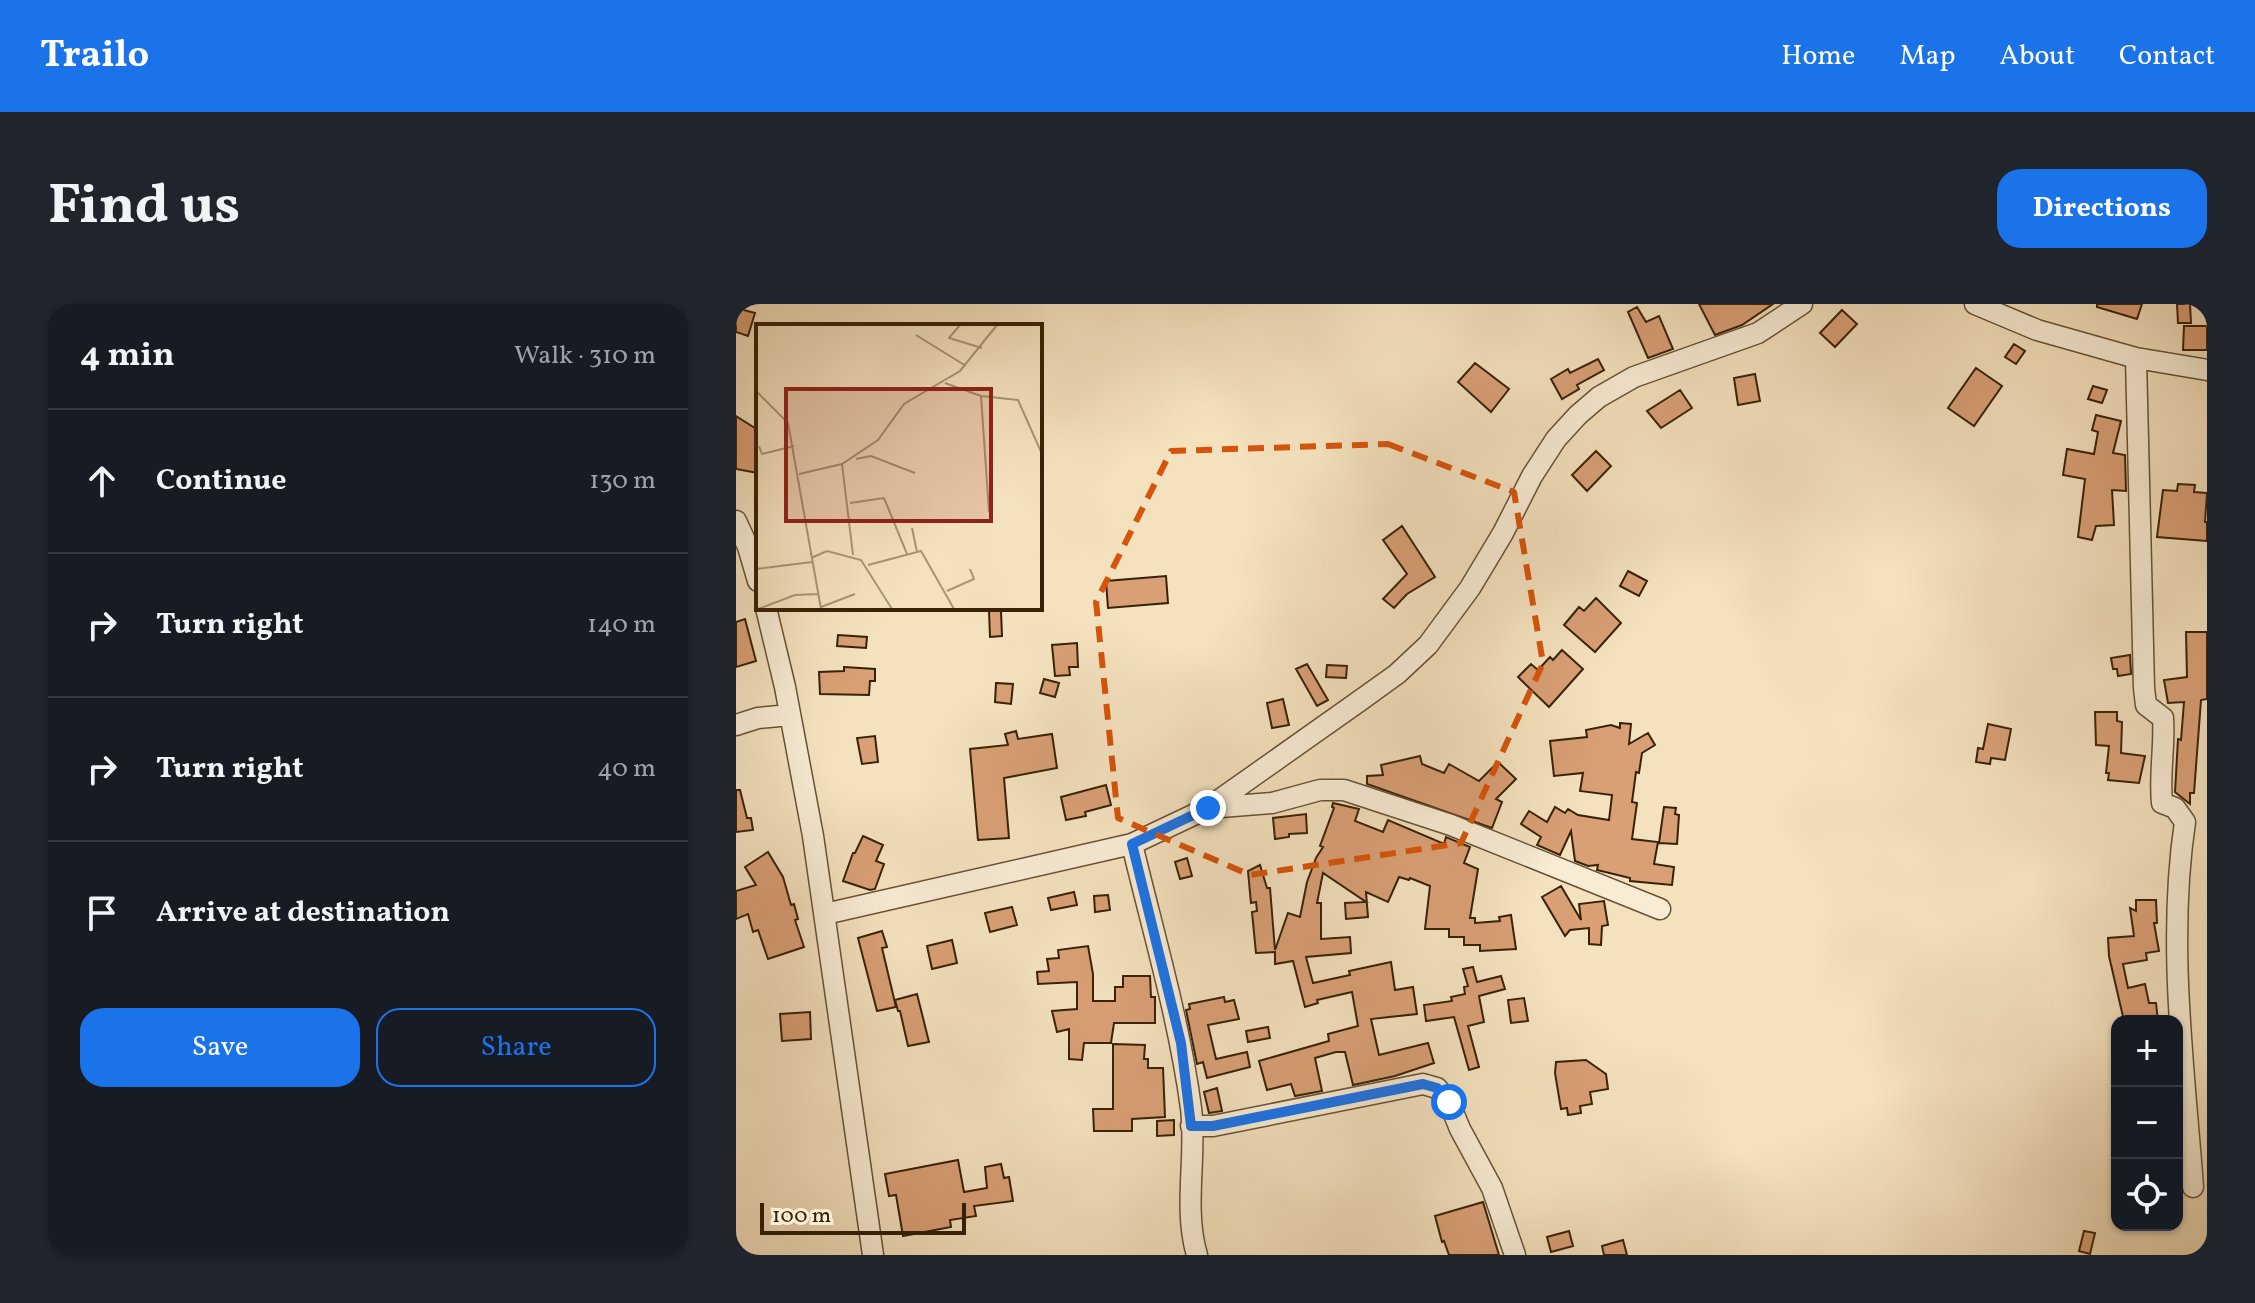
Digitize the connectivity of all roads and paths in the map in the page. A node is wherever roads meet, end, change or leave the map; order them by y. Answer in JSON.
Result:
{"nodes":[{"id":1,"x":1802,"y":304,"type":"edge"},
{"id":2,"x":1975,"y":304,"type":"edge"},
{"id":3,"x":2136,"y":358,"type":"junction"},
{"id":4,"x":2207,"y":370,"type":"edge"},
{"id":5,"x":736,"y":521,"type":"edge"},
{"id":6,"x":756,"y":574,"type":"edge"},
{"id":7,"x":766,"y":610,"type":"edge"},
{"id":8,"x":790,"y":715,"type":"junction"},
{"id":9,"x":736,"y":725,"type":"edge"},
{"id":10,"x":1208,"y":808,"type":"junction"},
{"id":11,"x":1132,"y":844,"type":"junction"},
{"id":12,"x":1660,"y":909,"type":"dead end"},
{"id":13,"x":825,"y":914,"type":"junction"},
{"id":14,"x":1191,"y":1126,"type":"junction"},
{"id":15,"x":2193,"y":1187,"type":"dead end"},
{"id":16,"x":873,"y":1255,"type":"edge"},
{"id":17,"x":1197,"y":1255,"type":"edge"},
{"id":18,"x":1515,"y":1255,"type":"edge"}],
"edges":[{"from":1,"to":10,"type":"street"},
{"from":2,"to":3,"type":"street"},
{"from":3,"to":4,"type":"street"},
{"from":3,"to":15,"type":"street"},
{"from":5,"to":6,"type":"street"},
{"from":7,"to":8,"type":"street"},
{"from":8,"to":9,"type":"street"},
{"from":8,"to":13,"type":"street"},
{"from":10,"to":11,"type":"street"},
{"from":10,"to":12,"type":"street"},
{"from":11,"to":13,"type":"street"},
{"from":11,"to":14,"type":"street"},
{"from":13,"to":16,"type":"street"},
{"from":14,"to":17,"type":"street"},
{"from":14,"to":18,"type":"street"}]}
